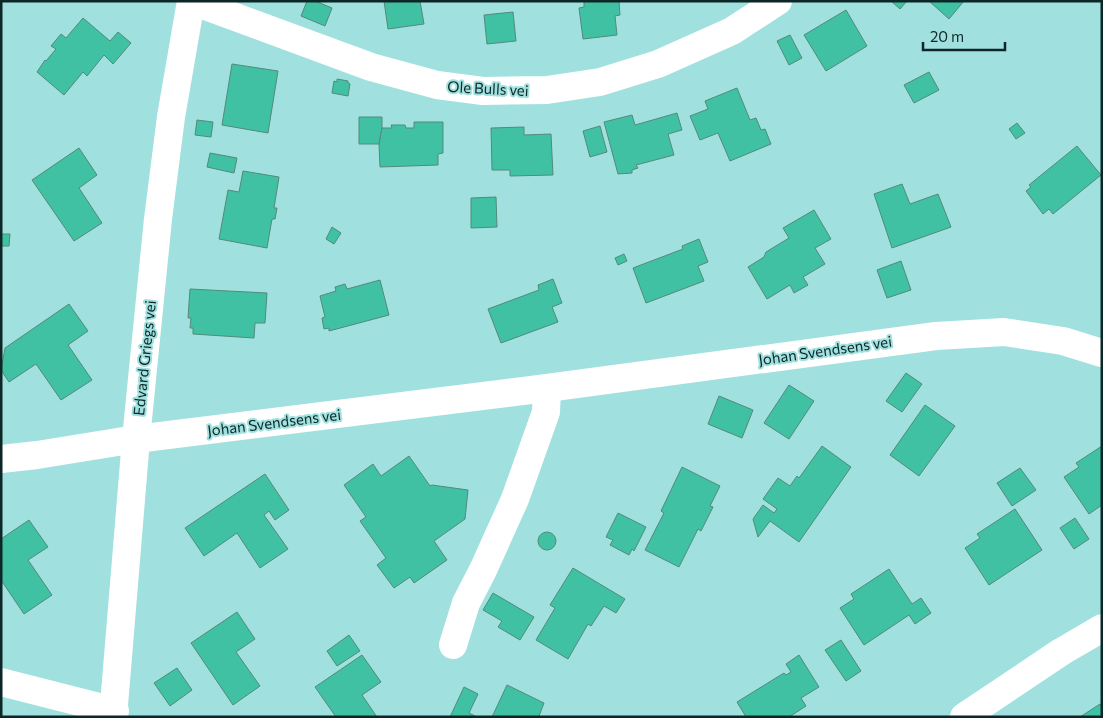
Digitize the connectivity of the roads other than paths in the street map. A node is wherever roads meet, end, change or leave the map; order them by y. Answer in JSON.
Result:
{"nodes":[{"id":1,"x":192,"y":1,"type":"edge"},
{"id":2,"x":778,"y":1,"type":"edge"},
{"id":3,"x":1102,"y":352,"type":"edge"},
{"id":4,"x":547,"y":388,"type":"junction"},
{"id":5,"x":136,"y":438,"type":"junction"},
{"id":6,"x":1,"y":459,"type":"edge"},
{"id":7,"x":1102,"y":628,"type":"edge"},
{"id":8,"x":453,"y":645,"type":"dead end"},
{"id":9,"x":1,"y":682,"type":"edge"},
{"id":10,"x":114,"y":714,"type":"edge"},
{"id":11,"x":964,"y":717,"type":"edge"}],
"edges":[{"from":1,"to":2,"type":"street","name":"Ole Bulls vei"},
{"from":1,"to":5,"type":"street","name":"Edvard Griegs vei"},
{"from":3,"to":4,"type":"street","name":"Johan Svendsens vei"},
{"from":4,"to":5,"type":"street","name":"Johan Svendsens vei"},
{"from":4,"to":8,"type":"street"},
{"from":5,"to":6,"type":"street","name":"Johan Svendsens vei"},
{"from":5,"to":10,"type":"street","name":"Edvard Griegs vei"},
{"from":7,"to":11,"type":"street"},
{"from":9,"to":10,"type":"street"}]}
